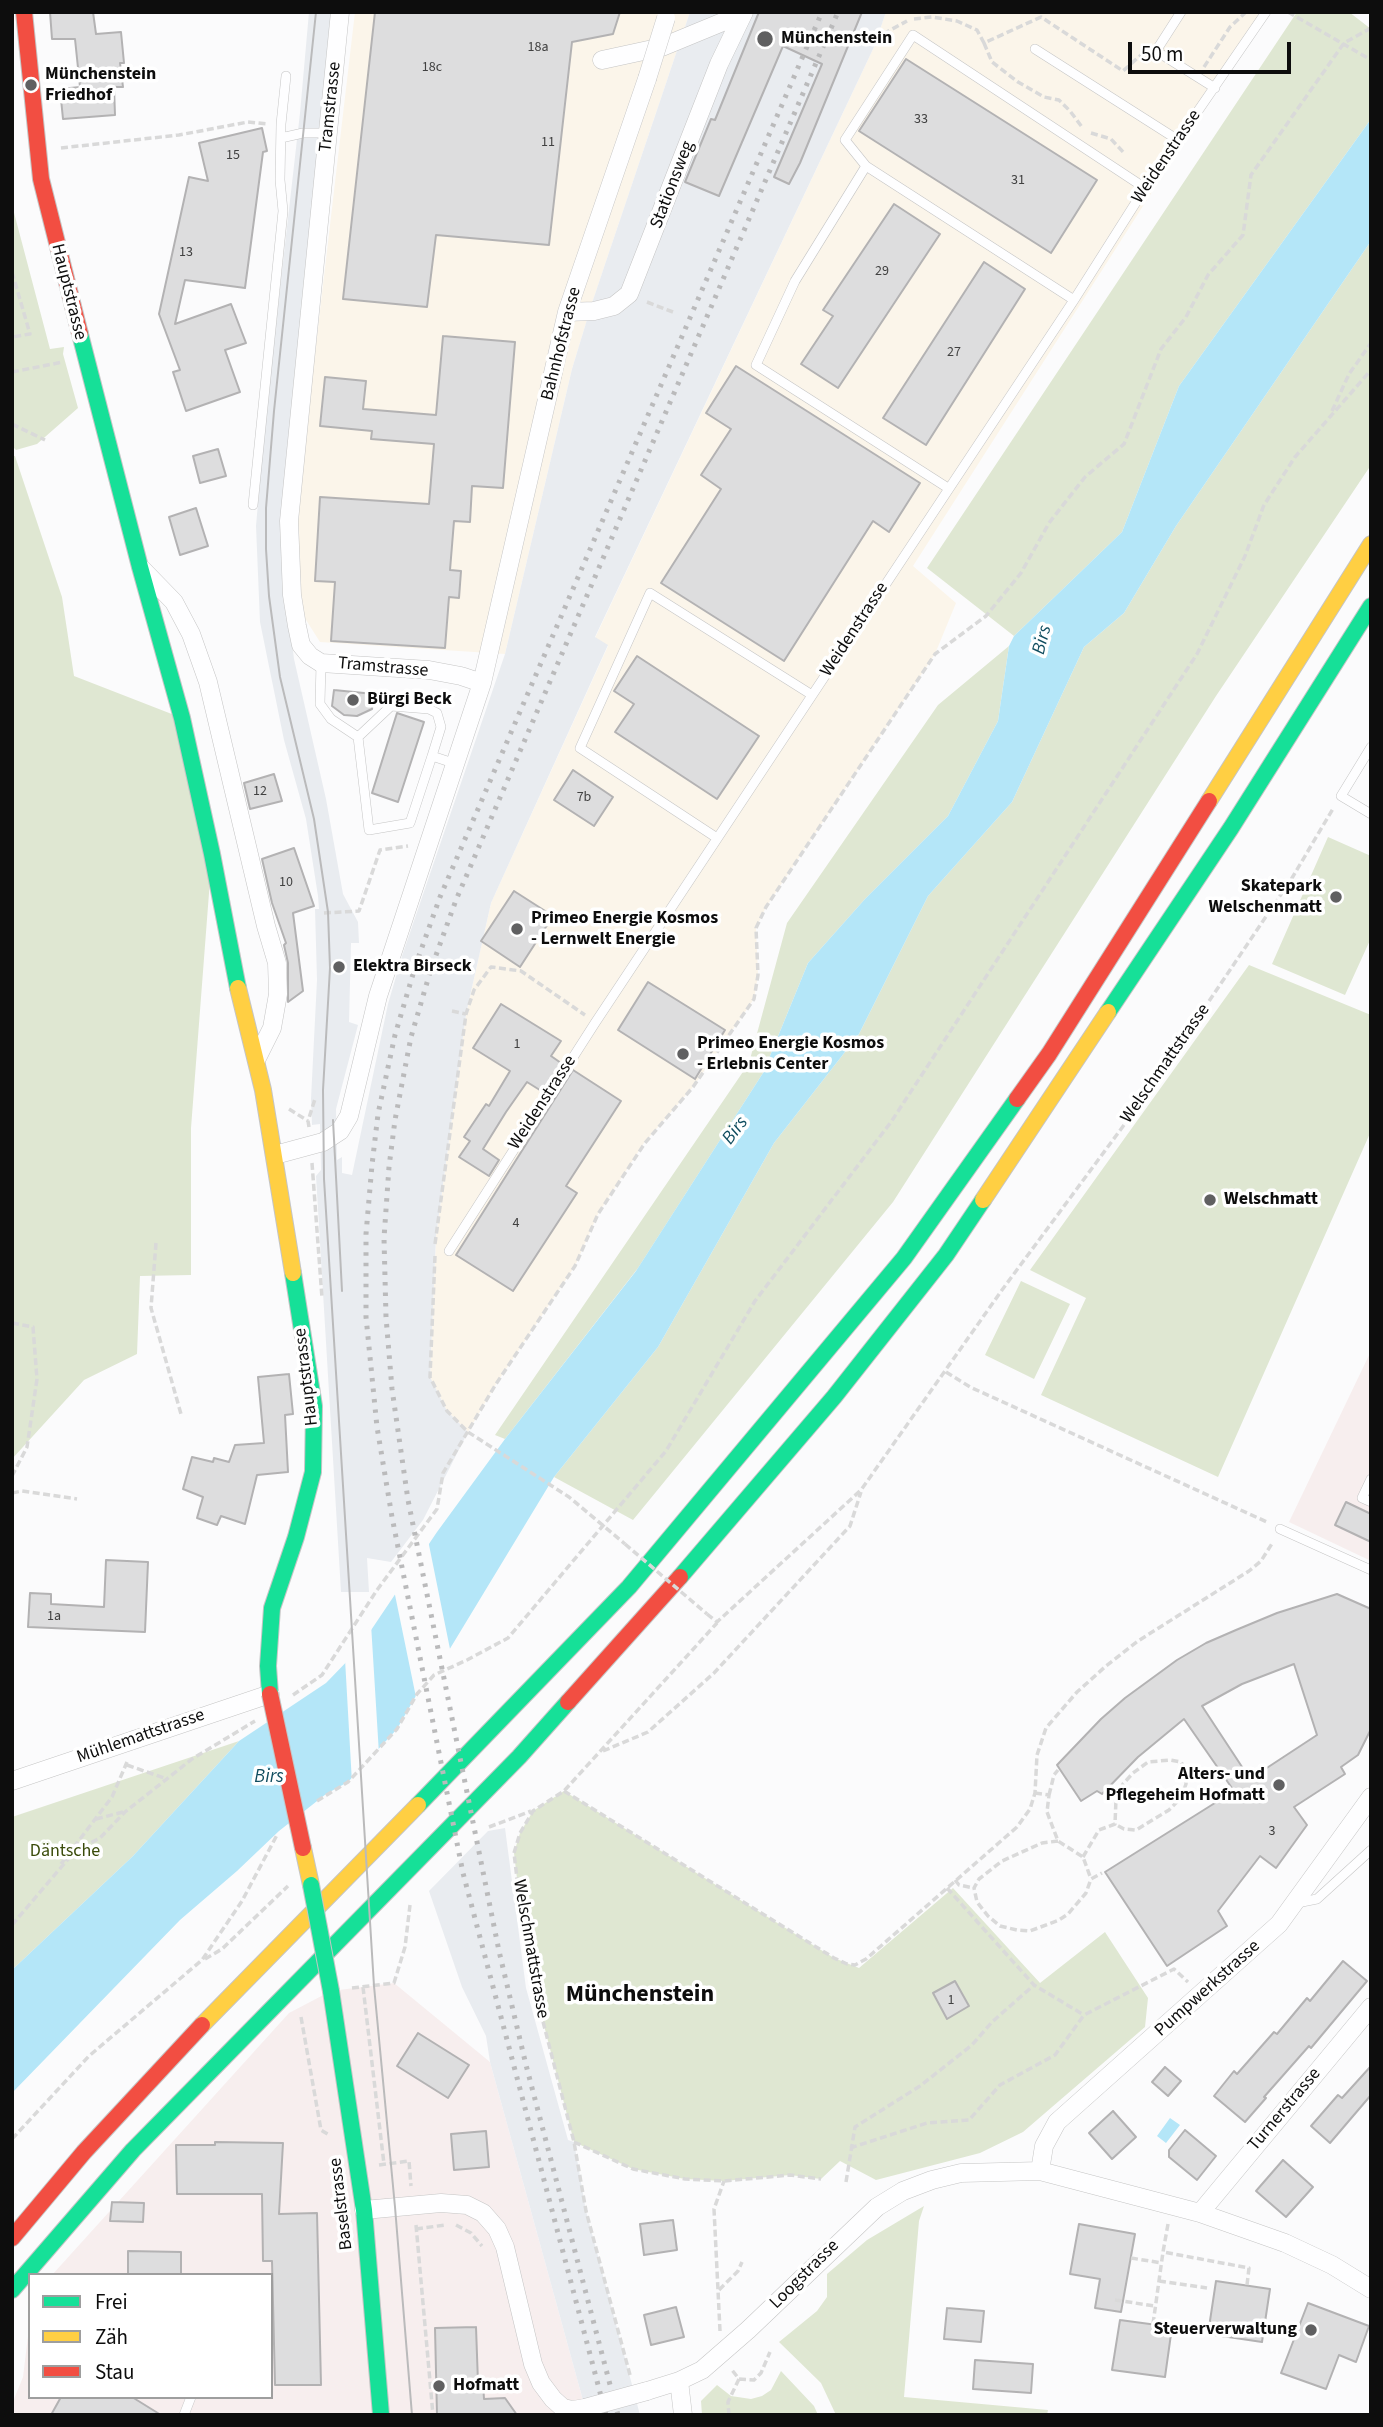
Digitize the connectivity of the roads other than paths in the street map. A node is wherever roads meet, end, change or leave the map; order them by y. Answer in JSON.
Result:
{"nodes":[{"id":1,"x":24,"y":12,"type":"edge"},
{"id":2,"x":341,"y":12,"type":"edge"},
{"id":3,"x":667,"y":12,"type":"edge"},
{"id":4,"x":1181,"y":12,"type":"edge"},
{"id":5,"x":1266,"y":12,"type":"edge"},
{"id":6,"x":743,"y":13,"type":"edge"},
{"id":7,"x":1035,"y":49,"type":"dead end"},
{"id":8,"x":602,"y":60,"type":"dead end"},
{"id":9,"x":286,"y":76,"type":"dead end"},
{"id":10,"x":1214,"y":88,"type":"junction"},
{"id":11,"x":329,"y":133,"type":"junction"},
{"id":12,"x":281,"y":138,"type":"junction"},
{"id":13,"x":1178,"y":140,"type":"junction"},
{"id":14,"x":866,"y":166,"type":"junction"},
{"id":15,"x":1145,"y":188,"type":"junction"},
{"id":16,"x":1074,"y":300,"type":"junction"},
{"id":17,"x":567,"y":312,"type":"junction"},
{"id":18,"x":948,"y":488,"type":"junction"},
{"id":19,"x":253,"y":505,"type":"dead end"},
{"id":20,"x":1371,"y":544,"type":"edge"},
{"id":21,"x":140,"y":567,"type":"junction"},
{"id":22,"x":1371,"y":606,"type":"edge"},
{"id":23,"x":321,"y":663,"type":"junction"},
{"id":24,"x":482,"y":683,"type":"junction"},
{"id":25,"x":812,"y":695,"type":"junction"},
{"id":26,"x":358,"y":737,"type":"junction"},
{"id":27,"x":1371,"y":747,"type":"edge"},
{"id":28,"x":432,"y":756,"type":"junction"},
{"id":29,"x":456,"y":764,"type":"junction"},
{"id":30,"x":1371,"y":814,"type":"edge"},
{"id":31,"x":717,"y":838,"type":"junction"},
{"id":32,"x":257,"y":1058,"type":"junction"},
{"id":33,"x":275,"y":1155,"type":"junction"},
{"id":34,"x":449,"y":1251,"type":"dead end"},
{"id":35,"x":1371,"y":1479,"type":"edge"},
{"id":36,"x":1371,"y":1502,"type":"edge"},
{"id":37,"x":1280,"y":1529,"type":"road end"},
{"id":38,"x":1371,"y":1570,"type":"edge"},
{"id":39,"x":279,"y":1696,"type":"junction"},
{"id":40,"x":12,"y":1780,"type":"edge"},
{"id":41,"x":1371,"y":1797,"type":"edge"},
{"id":42,"x":303,"y":1848,"type":"joint"},
{"id":43,"x":1371,"y":1850,"type":"edge"},
{"id":44,"x":1292,"y":1905,"type":"junction"},
{"id":45,"x":1371,"y":2007,"type":"edge"},
{"id":46,"x":1040,"y":2171,"type":"junction"},
{"id":47,"x":364,"y":2210,"type":"junction"},
{"id":48,"x":1200,"y":2213,"type":"junction"},
{"id":49,"x":12,"y":2238,"type":"edge"},
{"id":50,"x":1371,"y":2289,"type":"edge"},
{"id":51,"x":12,"y":2290,"type":"edge"},
{"id":52,"x":679,"y":2381,"type":"junction"},
{"id":53,"x":381,"y":2415,"type":"edge"},
{"id":54,"x":683,"y":2415,"type":"edge"}],
"edges":[{"from":1,"to":21,"type":"main road","name":"Hauptstrasse"},
{"from":2,"to":11,"type":"street","name":"Tramstrasse"},
{"from":3,"to":17,"type":"street","name":"Bahnhofstrasse","bridge":true},
{"from":4,"to":10,"type":"lane"},
{"from":5,"to":10,"type":"lane","name":"Weidenstrasse"},
{"from":6,"to":8,"type":"street","name":"Stationsweg"},
{"from":6,"to":17,"type":"street","name":"Stationsweg"},
{"from":7,"to":13,"type":"lane"},
{"from":9,"to":12,"type":"lane"},
{"from":10,"to":13,"type":"lane","name":"Weidenstrasse"},
{"from":11,"to":12,"type":"lane"},
{"from":11,"to":23,"type":"street","name":"Tramstrasse"},
{"from":12,"to":19,"type":"lane"},
{"from":13,"to":15,"type":"lane","name":"Weidenstrasse"},
{"from":14,"to":15,"type":"lane"},
{"from":14,"to":16,"type":"lane"},
{"from":14,"to":18,"type":"lane"},
{"from":15,"to":16,"type":"lane","name":"Weidenstrasse"},
{"from":16,"to":18,"type":"lane","name":"Weidenstrasse"},
{"from":17,"to":24,"type":"street","name":"Bahnhofstrasse"},
{"from":18,"to":25,"type":"lane","name":"Weidenstrasse"},
{"from":20,"to":49,"type":"main road"},
{"from":21,"to":32,"type":"main road","name":"Hauptstrasse"},
{"from":21,"to":32,"type":"street","name":"Hauptstrasse"},
{"from":22,"to":51,"type":"main road"},
{"from":23,"to":24,"type":"street","name":"Tramstrasse"},
{"from":23,"to":26,"type":"lane"},
{"from":24,"to":29,"type":"street"},
{"from":25,"to":31,"type":"lane","name":"Weidenstrasse"},
{"from":25,"to":31,"type":"lane"},
{"from":26,"to":28,"type":"lane"},
{"from":26,"to":28,"type":"lane"},
{"from":27,"to":30,"type":"lane"},
{"from":28,"to":29,"type":"lane"},
{"from":29,"to":33,"type":"street"},
{"from":31,"to":34,"type":"lane","name":"Weidenstrasse"},
{"from":32,"to":33,"type":"main road","name":"Hauptstrasse"},
{"from":33,"to":39,"type":"main road","name":"Hauptstrasse"},
{"from":35,"to":36,"type":"lane"},
{"from":37,"to":38,"type":"lane"},
{"from":39,"to":40,"type":"street","name":"Mühlemattstrasse"},
{"from":39,"to":42,"type":"main road","name":"Hauptstrasse","bridge":true},
{"from":41,"to":44,"type":"street","name":"Pumpwerkstrasse"},
{"from":42,"to":47,"type":"main road","name":"Baselstrasse","bridge":true},
{"from":43,"to":44,"type":"lane"},
{"from":44,"to":46,"type":"street","name":"Pumpwerkstrasse"},
{"from":45,"to":48,"type":"street","name":"Turnerstrasse"},
{"from":46,"to":48,"type":"street","name":"Loogstrasse"},
{"from":46,"to":52,"type":"street","name":"Loogstrasse"},
{"from":47,"to":52,"type":"street","name":"Loogstrasse","bridge":true},
{"from":47,"to":53,"type":"main road","name":"Baselstrasse"},
{"from":48,"to":50,"type":"street","name":"Loogstrasse"},
{"from":52,"to":54,"type":"street"}]}
